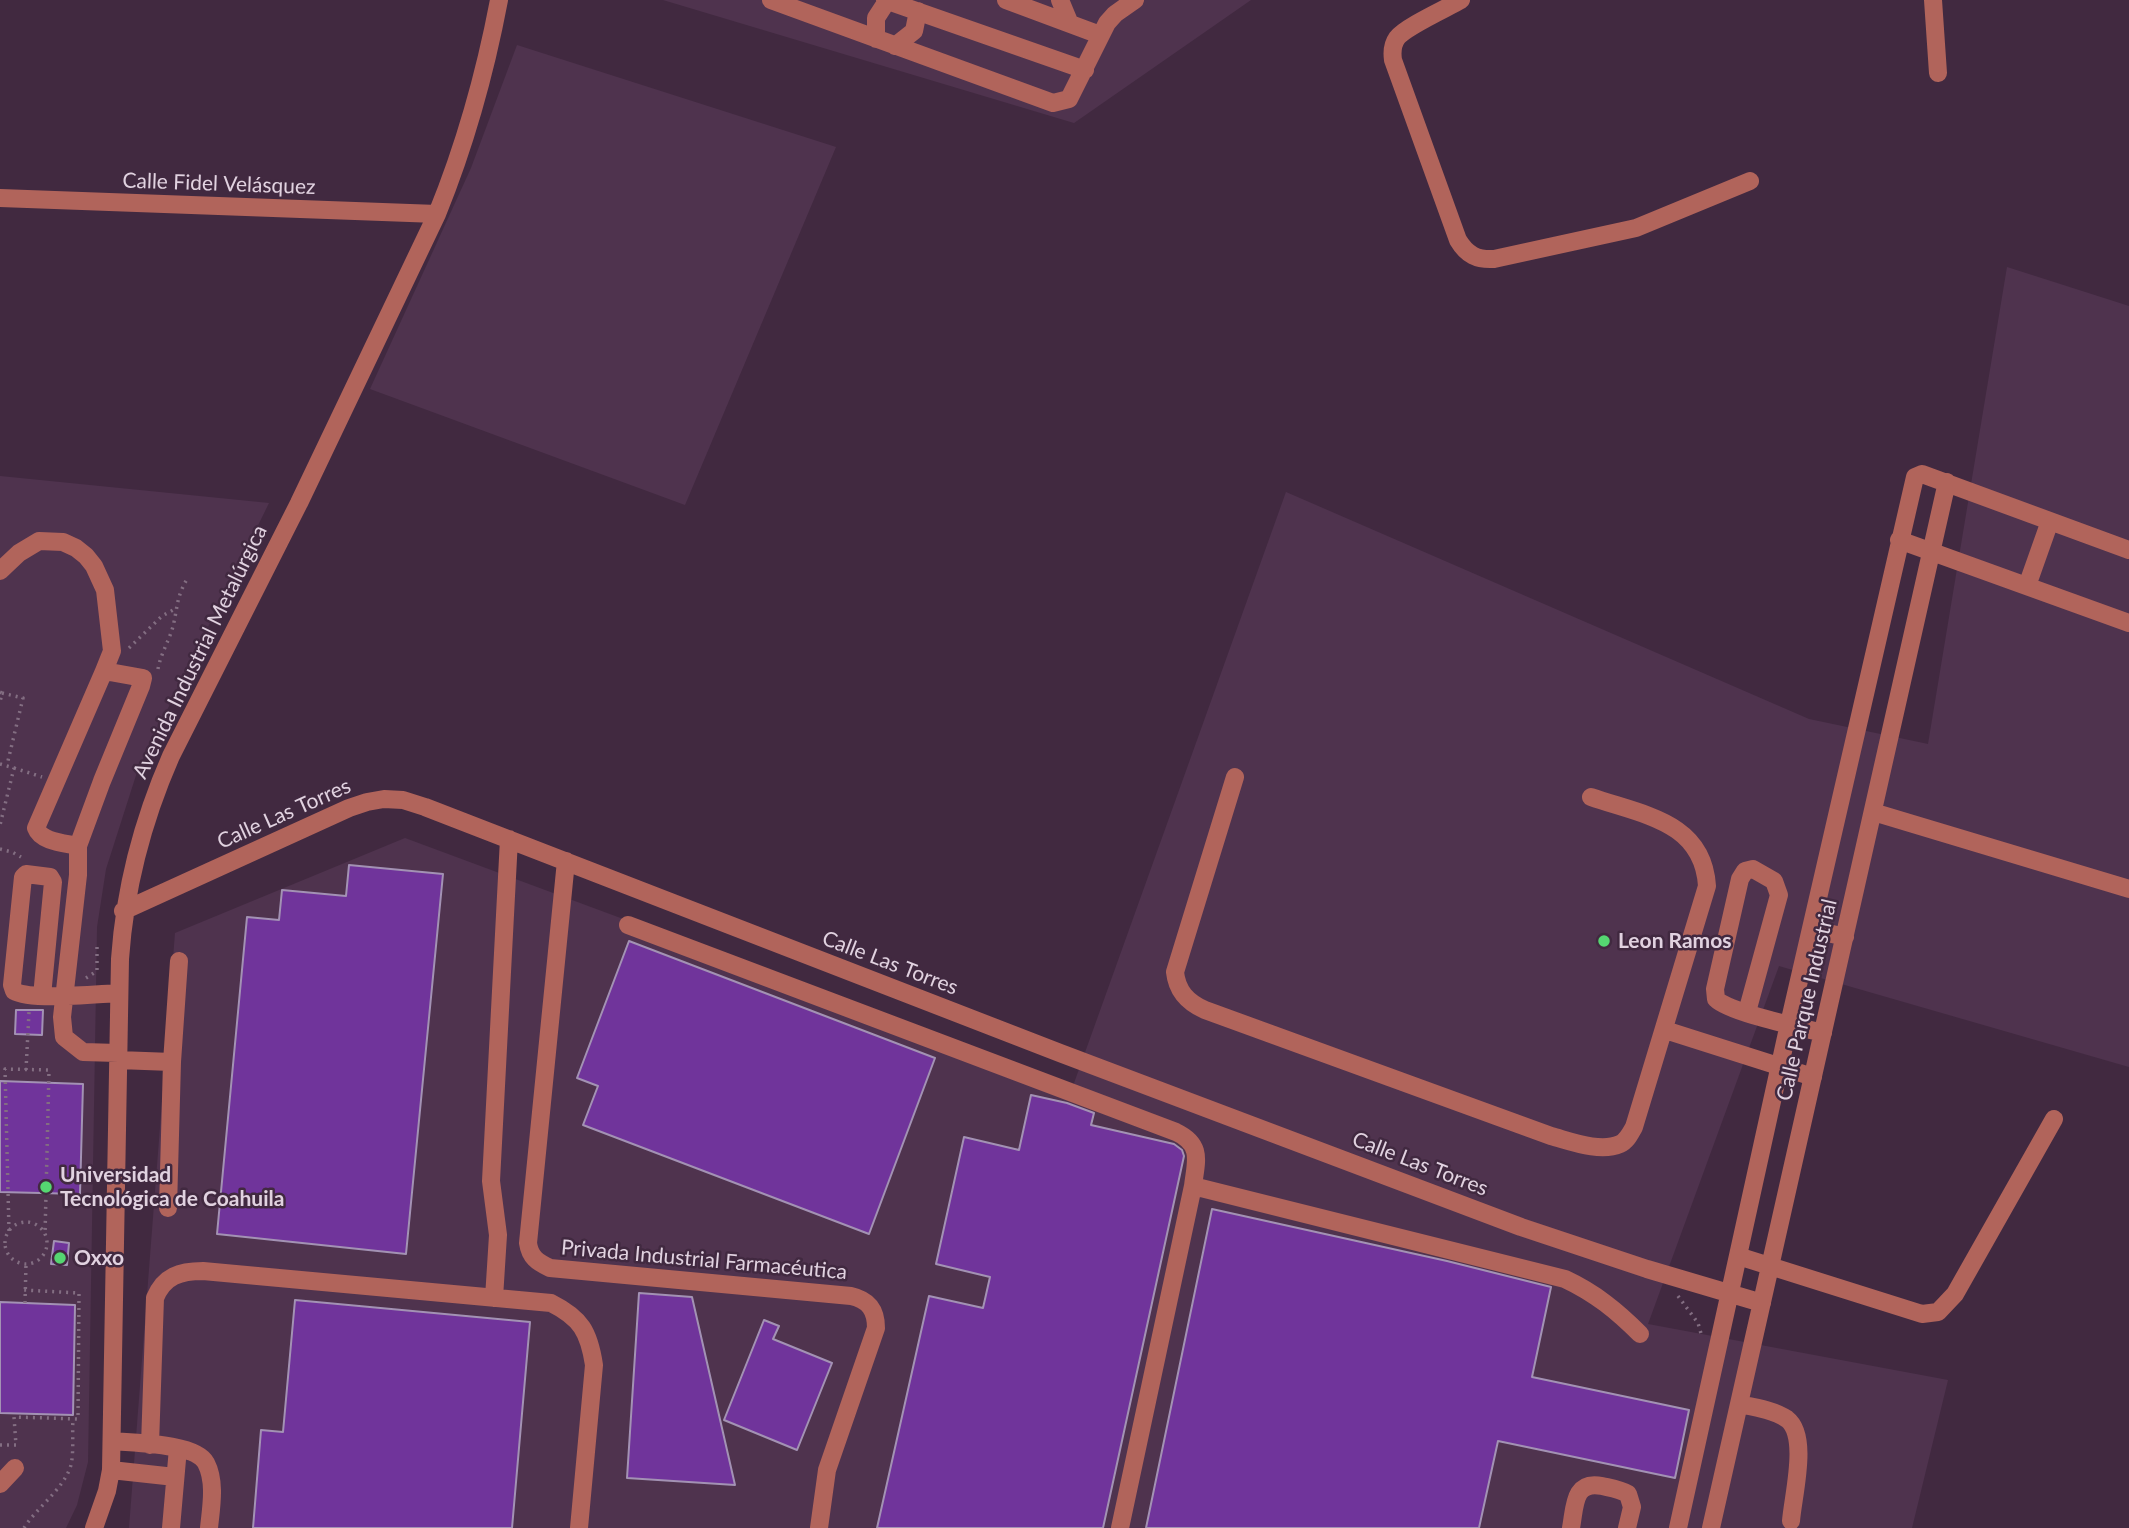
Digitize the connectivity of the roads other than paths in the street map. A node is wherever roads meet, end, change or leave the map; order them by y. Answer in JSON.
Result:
{"nodes":[{"id":1,"x":499,"y":0,"type":"edge"},
{"id":2,"x":771,"y":0,"type":"edge"},
{"id":3,"x":1006,"y":0,"type":"edge"},
{"id":4,"x":1060,"y":0,"type":"edge"},
{"id":5,"x":1135,"y":0,"type":"edge"},
{"id":6,"x":1461,"y":0,"type":"edge"},
{"id":7,"x":1933,"y":0,"type":"edge"},
{"id":8,"x":899,"y":4,"type":"edge"},
{"id":9,"x":1070,"y":24,"type":"junction"},
{"id":10,"x":1100,"y":35,"type":"junction"},
{"id":11,"x":876,"y":39,"type":"junction"},
{"id":12,"x":895,"y":46,"type":"junction"},
{"id":13,"x":1085,"y":70,"type":"junction"},
{"id":14,"x":1938,"y":73,"type":"dead end"},
{"id":15,"x":1750,"y":181,"type":"dead end"},
{"id":16,"x":0,"y":198,"type":"edge"},
{"id":17,"x":437,"y":214,"type":"junction"},
{"id":18,"x":1948,"y":482,"type":"junction"},
{"id":19,"x":2050,"y":520,"type":"junction"},
{"id":20,"x":1899,"y":540,"type":"junction"},
{"id":21,"x":2129,"y":550,"type":"edge"},
{"id":22,"x":1932,"y":552,"type":"junction"},
{"id":23,"x":0,"y":571,"type":"edge"},
{"id":24,"x":2027,"y":586,"type":"junction"},
{"id":25,"x":2129,"y":623,"type":"edge"},
{"id":26,"x":112,"y":672,"type":"junction"},
{"id":27,"x":1235,"y":777,"type":"dead end"},
{"id":28,"x":1591,"y":797,"type":"dead end"},
{"id":29,"x":1872,"y":812,"type":"junction"},
{"id":30,"x":509,"y":839,"type":"junction"},
{"id":31,"x":78,"y":846,"type":"junction"},
{"id":32,"x":566,"y":861,"type":"junction"},
{"id":33,"x":2129,"y":889,"type":"edge"},
{"id":34,"x":123,"y":911,"type":"junction"},
{"id":35,"x":628,"y":925,"type":"dead end"},
{"id":36,"x":1811,"y":929,"type":"junction"},
{"id":37,"x":1844,"y":936,"type":"junction"},
{"id":38,"x":179,"y":961,"type":"dead end"},
{"id":39,"x":119,"y":993,"type":"junction"},
{"id":40,"x":65,"y":995,"type":"junction"},
{"id":41,"x":42,"y":996,"type":"junction"},
{"id":42,"x":1747,"y":1012,"type":"junction"},
{"id":43,"x":1789,"y":1024,"type":"junction"},
{"id":44,"x":1665,"y":1030,"type":"junction"},
{"id":45,"x":1823,"y":1033,"type":"junction"},
{"id":46,"x":118,"y":1057,"type":"junction"},
{"id":47,"x":172,"y":1062,"type":"junction"},
{"id":48,"x":1779,"y":1067,"type":"junction"},
{"id":49,"x":1813,"y":1077,"type":"junction"},
{"id":50,"x":2054,"y":1119,"type":"dead end"},
{"id":51,"x":1193,"y":1186,"type":"junction"},
{"id":52,"x":168,"y":1208,"type":"dead end"},
{"id":53,"x":1738,"y":1256,"type":"junction"},
{"id":54,"x":1770,"y":1266,"type":"junction"},
{"id":55,"x":1730,"y":1294,"type":"junction"},
{"id":56,"x":494,"y":1298,"type":"junction"},
{"id":57,"x":1762,"y":1303,"type":"junction"},
{"id":58,"x":1640,"y":1334,"type":"dead end"},
{"id":59,"x":1739,"y":1404,"type":"junction"},
{"id":60,"x":113,"y":1441,"type":"junction"},
{"id":61,"x":149,"y":1445,"type":"junction"},
{"id":62,"x":178,"y":1448,"type":"junction"},
{"id":63,"x":15,"y":1468,"type":"dead end"},
{"id":64,"x":111,"y":1470,"type":"junction"},
{"id":65,"x":176,"y":1477,"type":"junction"},
{"id":66,"x":0,"y":1484,"type":"edge"},
{"id":67,"x":1791,"y":1521,"type":"dead end"},
{"id":68,"x":94,"y":1528,"type":"edge"},
{"id":69,"x":171,"y":1528,"type":"edge"},
{"id":70,"x":209,"y":1528,"type":"edge"},
{"id":71,"x":579,"y":1528,"type":"edge"},
{"id":72,"x":819,"y":1528,"type":"edge"},
{"id":73,"x":1120,"y":1528,"type":"edge"},
{"id":74,"x":1571,"y":1528,"type":"edge"},
{"id":75,"x":1627,"y":1528,"type":"edge"},
{"id":76,"x":1678,"y":1528,"type":"edge"},
{"id":77,"x":1711,"y":1528,"type":"edge"}],
"edges":[{"from":1,"to":17,"type":"street","name":"Avenida Industrial Metalúrgica"},
{"from":2,"to":11,"type":"street"},
{"from":3,"to":9,"type":"street"},
{"from":4,"to":9,"type":"street"},
{"from":5,"to":10,"type":"street"},
{"from":6,"to":15,"type":"street"},
{"from":7,"to":14,"type":"street"},
{"from":8,"to":11,"type":"street"},
{"from":8,"to":12,"type":"street"},
{"from":8,"to":13,"type":"street"},
{"from":9,"to":10,"type":"street"},
{"from":10,"to":13,"type":"street"},
{"from":11,"to":12,"type":"street"},
{"from":12,"to":13,"type":"street"},
{"from":16,"to":17,"type":"street","name":"Calle Fidel Velásquez"},
{"from":17,"to":34,"type":"street","name":"Avenida Industrial Metalúrgica"},
{"from":18,"to":19,"type":"street"},
{"from":18,"to":20,"type":"street","name":"Calle Parque Industrial"},
{"from":18,"to":22,"type":"street","name":"Calle Parque Industrial"},
{"from":19,"to":21,"type":"street"},
{"from":19,"to":24,"type":"street"},
{"from":20,"to":22,"type":"street"},
{"from":20,"to":36,"type":"street","name":"Calle Parque Industrial"},
{"from":22,"to":24,"type":"street"},
{"from":22,"to":29,"type":"street","name":"Calle Parque Industrial"},
{"from":23,"to":26,"type":"street"},
{"from":24,"to":25,"type":"street"},
{"from":26,"to":31,"type":"street"},
{"from":26,"to":31,"type":"street"},
{"from":27,"to":44,"type":"street"},
{"from":28,"to":44,"type":"street"},
{"from":29,"to":33,"type":"street"},
{"from":29,"to":37,"type":"street","name":"Calle Parque Industrial"},
{"from":30,"to":32,"type":"street","name":"Calle Las Torres"},
{"from":30,"to":34,"type":"street","name":"Calle Las Torres"},
{"from":30,"to":56,"type":"street"},
{"from":31,"to":40,"type":"street"},
{"from":32,"to":55,"type":"street","name":"Calle Las Torres"},
{"from":32,"to":72,"type":"street","name":"Privada Industrial Farmacéutica"},
{"from":34,"to":39,"type":"street","name":"Avenida Industrial Metalúrgica"},
{"from":35,"to":51,"type":"street"},
{"from":36,"to":37,"type":"street"},
{"from":36,"to":43,"type":"street","name":"Calle Parque Industrial"},
{"from":37,"to":45,"type":"street","name":"Calle Parque Industrial"},
{"from":38,"to":47,"type":"street"},
{"from":39,"to":40,"type":"street"},
{"from":39,"to":46,"type":"street","name":"Avenida Industrial Metalúrgica"},
{"from":40,"to":41,"type":"street"},
{"from":40,"to":46,"type":"street"},
{"from":41,"to":41,"type":"street"},
{"from":42,"to":42,"type":"street"},
{"from":42,"to":43,"type":"street"},
{"from":43,"to":45,"type":"street"},
{"from":43,"to":48,"type":"street","name":"Calle Parque Industrial"},
{"from":44,"to":48,"type":"street"},
{"from":45,"to":49,"type":"street","name":"Calle Parque Industrial"},
{"from":46,"to":47,"type":"street"},
{"from":46,"to":60,"type":"street","name":"Avenida Industrial Metalúrgica"},
{"from":47,"to":52,"type":"street"},
{"from":48,"to":49,"type":"street"},
{"from":48,"to":53,"type":"street","name":"Calle Parque Industrial"},
{"from":49,"to":54,"type":"street","name":"Calle Parque Industrial"},
{"from":50,"to":54,"type":"street"},
{"from":51,"to":58,"type":"street"},
{"from":51,"to":73,"type":"street"},
{"from":53,"to":54,"type":"street"},
{"from":53,"to":55,"type":"street","name":"Calle Parque Industrial"},
{"from":54,"to":57,"type":"street","name":"Calle Parque Industrial"},
{"from":55,"to":57,"type":"street","name":"Calle Las Torres"},
{"from":55,"to":76,"type":"street","name":"Calle Parque Industrial"},
{"from":56,"to":61,"type":"street"},
{"from":56,"to":71,"type":"street"},
{"from":57,"to":59,"type":"street","name":"Calle Parque Industrial"},
{"from":59,"to":67,"type":"street"},
{"from":59,"to":77,"type":"street","name":"Calle Parque Industrial"},
{"from":60,"to":61,"type":"street"},
{"from":60,"to":64,"type":"street","name":"Avenida Industrial Metalúrgica"},
{"from":61,"to":62,"type":"street"},
{"from":62,"to":65,"type":"street"},
{"from":62,"to":70,"type":"street"},
{"from":63,"to":66,"type":"street"},
{"from":64,"to":65,"type":"street"},
{"from":64,"to":68,"type":"street","name":"Avenida Industrial Metalúrgica"},
{"from":65,"to":69,"type":"street"},
{"from":74,"to":75,"type":"street"}]}
